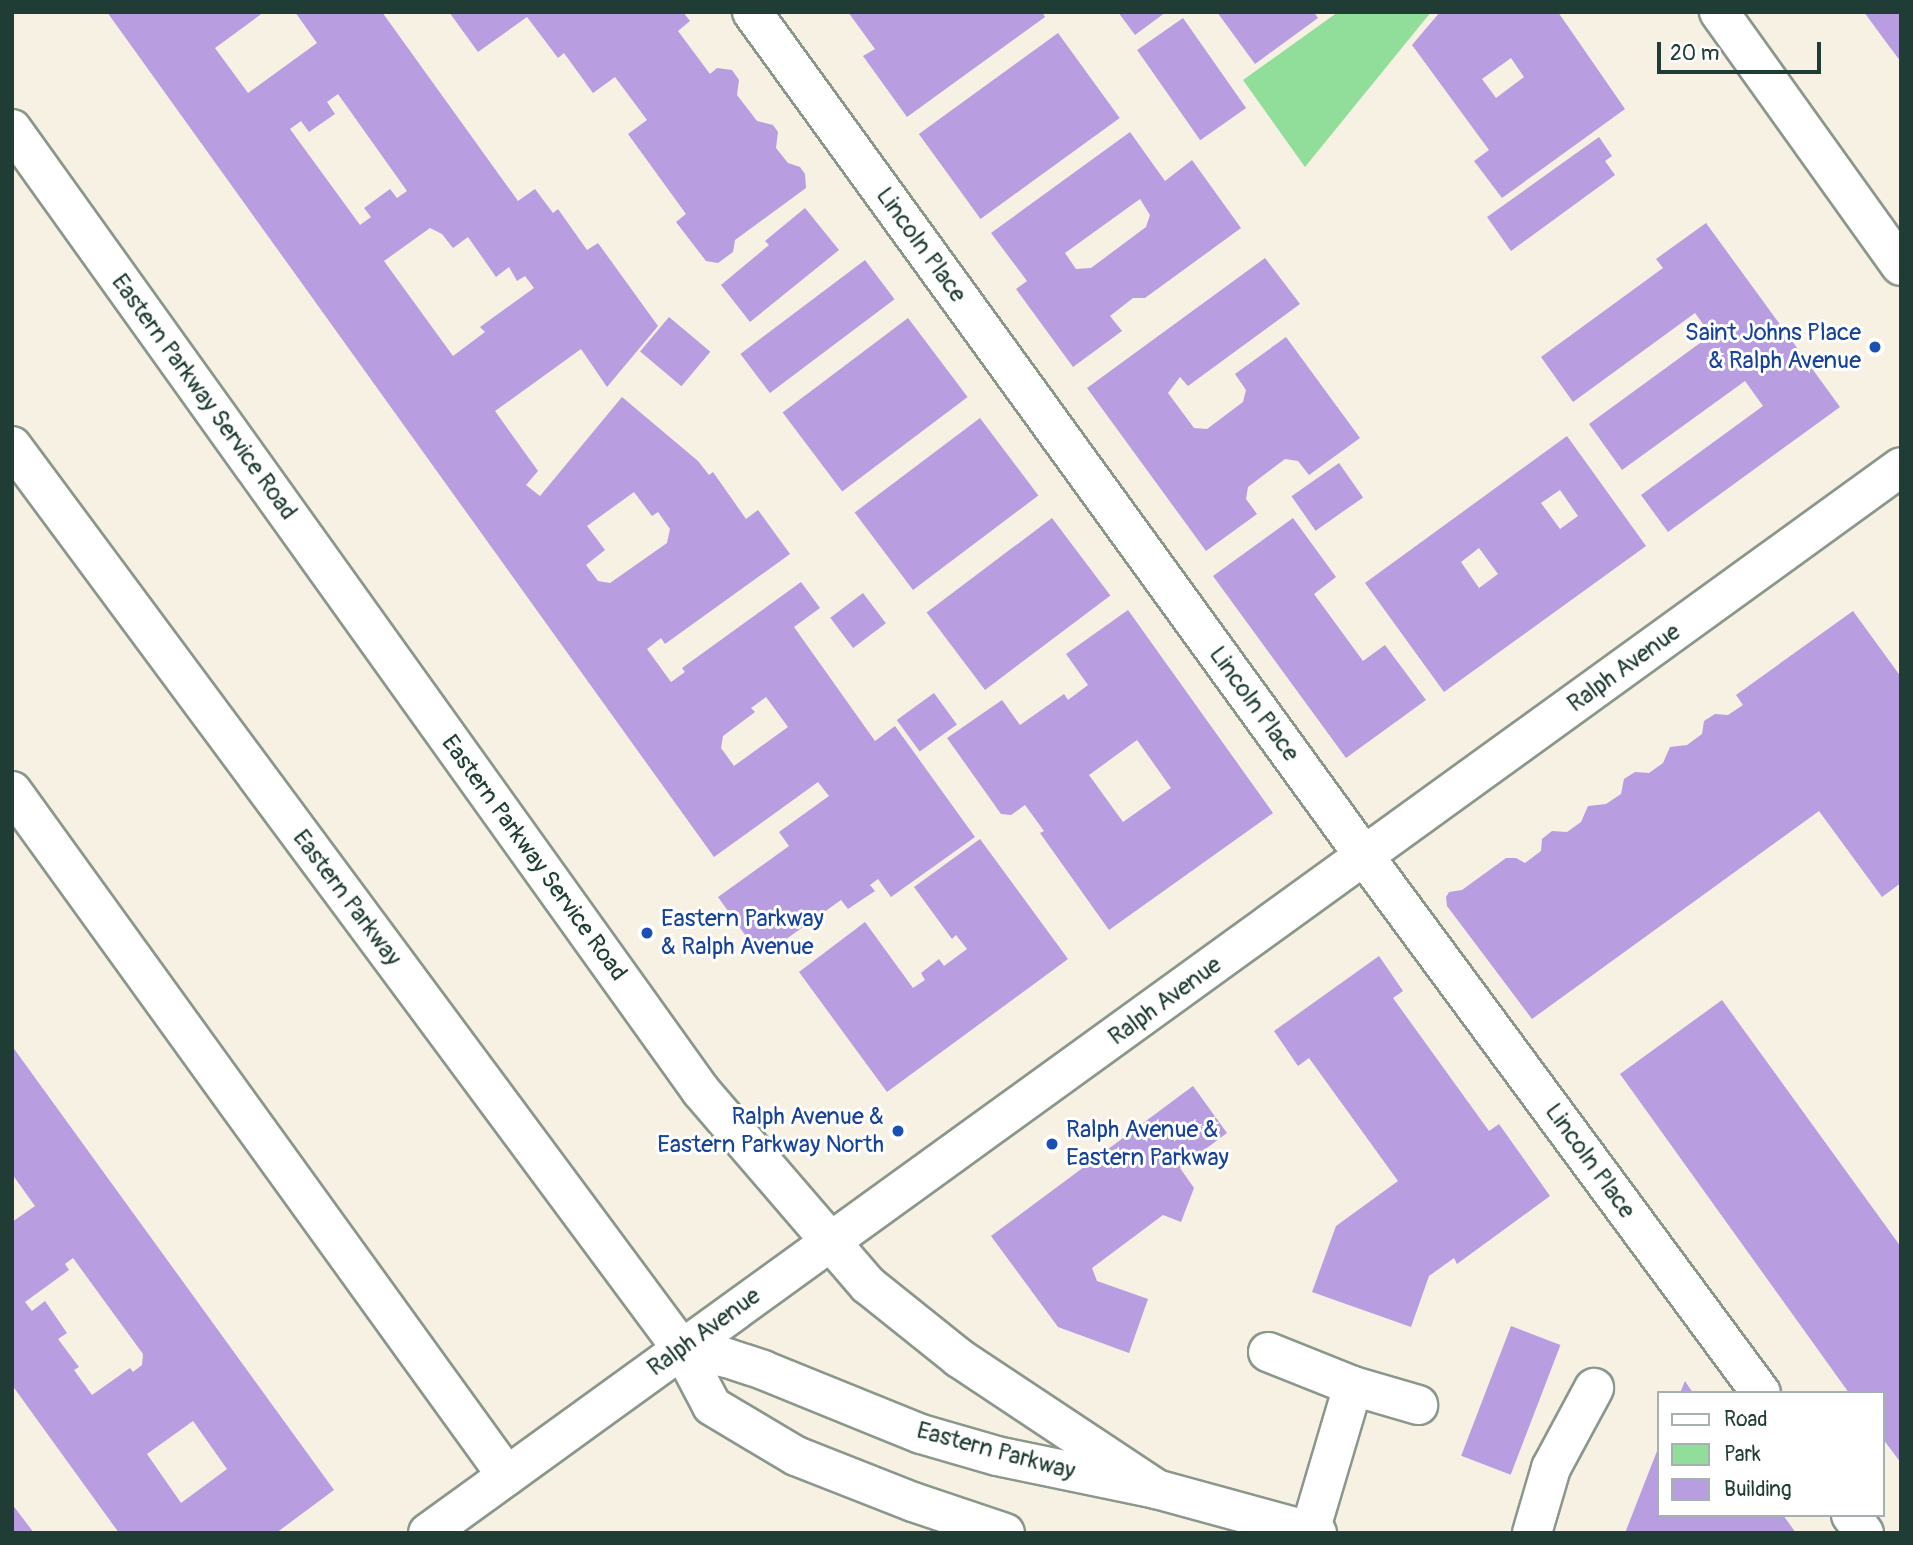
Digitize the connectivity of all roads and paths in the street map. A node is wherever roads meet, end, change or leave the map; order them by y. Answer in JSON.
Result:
{"nodes":[{"id":1,"x":752,"y":12,"type":"edge"},
{"id":2,"x":1718,"y":12,"type":"edge"},
{"id":3,"x":12,"y":129,"type":"edge"},
{"id":4,"x":1901,"y":266,"type":"edge"},
{"id":5,"x":12,"y":446,"type":"edge"},
{"id":6,"x":1901,"y":467,"type":"edge"},
{"id":7,"x":12,"y":791,"type":"edge"},
{"id":8,"x":1365,"y":857,"type":"junction"},
{"id":9,"x":830,"y":1243,"type":"junction"},
{"id":10,"x":682,"y":1349,"type":"junction"},
{"id":11,"x":1268,"y":1352,"type":"dead end"},
{"id":12,"x":1353,"y":1387,"type":"junction"},
{"id":13,"x":1594,"y":1388,"type":"dead end"},
{"id":14,"x":1759,"y":1391,"type":"edge"},
{"id":15,"x":1418,"y":1405,"type":"dead end"},
{"id":16,"x":507,"y":1476,"type":"junction"},
{"id":17,"x":1156,"y":1489,"type":"junction"},
{"id":18,"x":1852,"y":1517,"type":"edge"},
{"id":19,"x":1314,"y":1532,"type":"edge"},
{"id":20,"x":428,"y":1533,"type":"edge"},
{"id":21,"x":1004,"y":1533,"type":"edge"},
{"id":22,"x":1532,"y":1533,"type":"edge"},
{"id":23,"x":1864,"y":1533,"type":"edge"}],
"edges":[{"from":1,"to":8,"type":"street","name":"Lincoln Place"},
{"from":2,"to":4,"type":"street"},
{"from":3,"to":9,"type":"street","name":"Eastern Parkway Service Road"},
{"from":5,"to":10,"type":"street","name":"Eastern Parkway"},
{"from":6,"to":8,"type":"street","name":"Ralph Avenue"},
{"from":7,"to":16,"type":"street"},
{"from":8,"to":9,"type":"street","name":"Ralph Avenue"},
{"from":8,"to":14,"type":"street","name":"Lincoln Place"},
{"from":9,"to":10,"type":"street","name":"Ralph Avenue"},
{"from":9,"to":17,"type":"street","name":"Eastern Parkway Service Road"},
{"from":10,"to":16,"type":"street","name":"Ralph Avenue"},
{"from":10,"to":17,"type":"street","name":"Eastern Parkway"},
{"from":10,"to":21,"type":"street","name":"Eastern Parkway"},
{"from":11,"to":12,"type":"street"},
{"from":12,"to":15,"type":"street"},
{"from":12,"to":19,"type":"street"},
{"from":13,"to":22,"type":"street"},
{"from":16,"to":20,"type":"street","name":"Ralph Avenue"},
{"from":17,"to":19,"type":"street","name":"Eastern Parkway"},
{"from":18,"to":23,"type":"street"}]}
